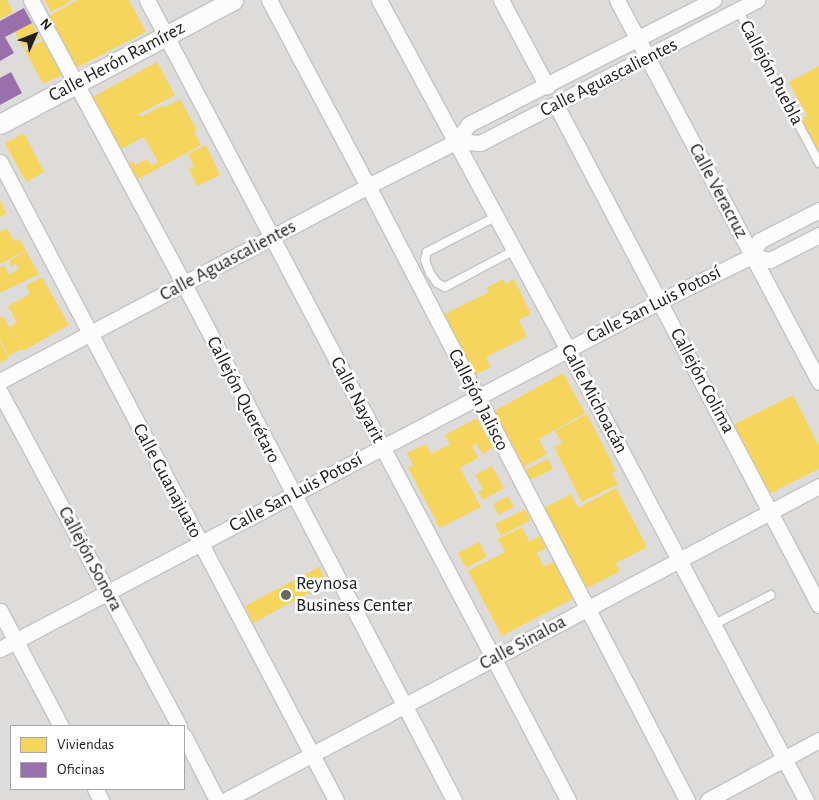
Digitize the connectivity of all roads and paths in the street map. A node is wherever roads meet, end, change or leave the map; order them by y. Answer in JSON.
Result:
{"nodes":[{"id":1,"x":31,"y":0,"type":"edge"},
{"id":2,"x":147,"y":0,"type":"edge"},
{"id":3,"x":233,"y":0,"type":"edge"},
{"id":4,"x":268,"y":0,"type":"edge"},
{"id":5,"x":380,"y":0,"type":"edge"},
{"id":6,"x":501,"y":0,"type":"edge"},
{"id":7,"x":617,"y":0,"type":"edge"},
{"id":8,"x":713,"y":0,"type":"edge"},
{"id":9,"x":757,"y":0,"type":"edge"},
{"id":10,"x":738,"y":10,"type":"junction"},
{"id":11,"x":166,"y":36,"type":"junction"},
{"id":12,"x":639,"y":39,"type":"junction"},
{"id":13,"x":648,"y":58,"type":"junction"},
{"id":14,"x":76,"y":84,"type":"junction"},
{"id":15,"x":547,"y":86,"type":"junction"},
{"id":16,"x":556,"y":105,"type":"junction"},
{"id":17,"x":0,"y":124,"type":"edge"},
{"id":18,"x":457,"y":142,"type":"junction"},
{"id":19,"x":0,"y":162,"type":"edge"},
{"id":20,"x":819,"y":163,"type":"edge"},
{"id":21,"x":368,"y":186,"type":"junction"},
{"id":22,"x":819,"y":210,"type":"edge"},
{"id":23,"x":497,"y":216,"type":"junction"},
{"id":24,"x":819,"y":235,"type":"edge"},
{"id":25,"x":272,"y":237,"type":"junction"},
{"id":26,"x":515,"y":250,"type":"junction"},
{"id":27,"x":752,"y":256,"type":"junction"},
{"id":28,"x":184,"y":284,"type":"junction"},
{"id":29,"x":660,"y":301,"type":"junction"},
{"id":30,"x":90,"y":335,"type":"junction"},
{"id":31,"x":568,"y":350,"type":"junction"},
{"id":32,"x":0,"y":381,"type":"edge"},
{"id":33,"x":819,"y":382,"type":"edge"},
{"id":34,"x":0,"y":392,"type":"edge"},
{"id":35,"x":477,"y":398,"type":"junction"},
{"id":36,"x":382,"y":448,"type":"junction"},
{"id":37,"x":819,"y":486,"type":"edge"},
{"id":38,"x":293,"y":495,"type":"junction"},
{"id":39,"x":770,"y":511,"type":"junction"},
{"id":40,"x":200,"y":543,"type":"junction"},
{"id":41,"x":679,"y":560,"type":"junction"},
{"id":42,"x":108,"y":592,"type":"junction"},
{"id":43,"x":771,"y":595,"type":"dead end"},
{"id":44,"x":819,"y":605,"type":"edge"},
{"id":45,"x":587,"y":609,"type":"junction"},
{"id":46,"x":0,"y":610,"type":"edge"},
{"id":47,"x":714,"y":625,"type":"junction"},
{"id":48,"x":16,"y":641,"type":"junction"},
{"id":49,"x":0,"y":649,"type":"edge"},
{"id":50,"x":494,"y":658,"type":"junction"},
{"id":51,"x":404,"y":706,"type":"junction"},
{"id":52,"x":61,"y":725,"type":"edge"},
{"id":53,"x":178,"y":725,"type":"edge"},
{"id":54,"x":185,"y":738,"type":"edge"},
{"id":55,"x":819,"y":740,"type":"edge"},
{"id":56,"x":312,"y":755,"type":"junction"},
{"id":57,"x":784,"y":759,"type":"junction"},
{"id":58,"x":217,"y":800,"type":"edge"},
{"id":59,"x":226,"y":800,"type":"edge"},
{"id":60,"x":336,"y":800,"type":"edge"},
{"id":61,"x":454,"y":800,"type":"edge"},
{"id":62,"x":568,"y":800,"type":"edge"},
{"id":63,"x":688,"y":800,"type":"edge"},
{"id":64,"x":708,"y":800,"type":"edge"},
{"id":65,"x":806,"y":800,"type":"edge"}],
"edges":[{"from":1,"to":14,"type":"street","name":"Callejón Querétaro"},
{"from":2,"to":11,"type":"street","name":"Calle Nayarit"},
{"from":3,"to":11,"type":"street","name":"Calle Herón Ramírez"},
{"from":4,"to":21,"type":"street","name":"Callejón Jalisco"},
{"from":5,"to":18,"type":"street","name":"Calle Michoacán"},
{"from":6,"to":15,"type":"street"},
{"from":7,"to":12,"type":"street","name":"Calle Veracruz"},
{"from":8,"to":12,"type":"street","name":"Calle Aguascalientes"},
{"from":9,"to":10,"type":"street","name":"Calle Aguascalientes"},
{"from":10,"to":13,"type":"street","name":"Calle Aguascalientes"},
{"from":10,"to":20,"type":"lane","name":"Callejón Puebla"},
{"from":11,"to":14,"type":"street","name":"Calle Herón Ramírez"},
{"from":11,"to":25,"type":"street","name":"Calle Nayarit"},
{"from":12,"to":13,"type":"street","name":"Calle Veracruz"},
{"from":12,"to":15,"type":"street","name":"Calle Aguascalientes"},
{"from":13,"to":16,"type":"street","name":"Calle Aguascalientes"},
{"from":13,"to":27,"type":"street","name":"Calle Veracruz"},
{"from":14,"to":17,"type":"street","name":"Calle Herón Ramírez"},
{"from":14,"to":28,"type":"street","name":"Callejón Querétaro"},
{"from":15,"to":18,"type":"street","name":"Calle Aguascalientes"},
{"from":16,"to":18,"type":"street","name":"Calle Aguascalientes"},
{"from":16,"to":29,"type":"street","name":"Callejón Colima"},
{"from":18,"to":21,"type":"street","name":"Calle Aguascalientes"},
{"from":18,"to":23,"type":"street","name":"Calle Michoacán"},
{"from":19,"to":30,"type":"street","name":"Calle Guanajuato"},
{"from":21,"to":25,"type":"street","name":"Calle Aguascalientes"},
{"from":21,"to":35,"type":"street","name":"Callejón Jalisco"},
{"from":22,"to":27,"type":"street","name":"Calle San Luis Potosí"},
{"from":23,"to":26,"type":"street","name":"Calle Michoacán"},
{"from":23,"to":26,"type":"lane"},
{"from":24,"to":27,"type":"street","name":"Calle San Luis Potosí"},
{"from":25,"to":28,"type":"street","name":"Calle Aguascalientes"},
{"from":25,"to":36,"type":"street","name":"Calle Nayarit"},
{"from":26,"to":31,"type":"street","name":"Calle Michoacán"},
{"from":27,"to":29,"type":"street","name":"Calle San Luis Potosí"},
{"from":27,"to":33,"type":"street","name":"Calle Veracruz"},
{"from":28,"to":30,"type":"street","name":"Calle Aguascalientes"},
{"from":28,"to":38,"type":"street","name":"Callejón Querétaro"},
{"from":29,"to":31,"type":"street","name":"Calle San Luis Potosí"},
{"from":29,"to":39,"type":"street","name":"Callejón Colima"},
{"from":30,"to":32,"type":"street","name":"Calle Aguascalientes"},
{"from":30,"to":40,"type":"street","name":"Calle Guanajuato"},
{"from":31,"to":35,"type":"street","name":"Calle San Luis Potosí"},
{"from":31,"to":41,"type":"street","name":"Calle Michoacán"},
{"from":34,"to":42,"type":"street","name":"Callejón Sonora"},
{"from":35,"to":36,"type":"street","name":"Calle San Luis Potosí"},
{"from":35,"to":45,"type":"street","name":"Callejón Jalisco"},
{"from":36,"to":38,"type":"street","name":"Calle San Luis Potosí"},
{"from":36,"to":50,"type":"street","name":"Calle Nayarit"},
{"from":37,"to":39,"type":"street","name":"Calle Sinaloa"},
{"from":38,"to":40,"type":"street","name":"Calle San Luis Potosí"},
{"from":38,"to":51,"type":"street","name":"Callejón Querétaro"},
{"from":39,"to":41,"type":"street","name":"Calle Sinaloa"},
{"from":39,"to":44,"type":"street","name":"Callejón Colima"},
{"from":40,"to":42,"type":"street","name":"Calle San Luis Potosí"},
{"from":40,"to":56,"type":"street","name":"Calle Guanajuato"},
{"from":41,"to":45,"type":"street","name":"Calle Sinaloa"},
{"from":41,"to":47,"type":"street","name":"Calle Michoacán"},
{"from":42,"to":48,"type":"street","name":"Calle San Luis Potosí"},
{"from":42,"to":53,"type":"street","name":"Callejón Sonora"},
{"from":43,"to":47,"type":"lane"},
{"from":45,"to":50,"type":"street","name":"Calle Sinaloa"},
{"from":45,"to":63,"type":"street","name":"Callejón Jalisco"},
{"from":46,"to":48,"type":"street"},
{"from":47,"to":57,"type":"street","name":"Calle Michoacán"},
{"from":48,"to":49,"type":"street","name":"Calle San Luis Potosí"},
{"from":48,"to":52,"type":"street"},
{"from":50,"to":51,"type":"street","name":"Calle Sinaloa"},
{"from":50,"to":62,"type":"street","name":"Calle Nayarit"},
{"from":51,"to":56,"type":"street","name":"Calle Sinaloa"},
{"from":51,"to":61,"type":"street","name":"Callejón Querétaro"},
{"from":54,"to":58,"type":"street"},
{"from":55,"to":57,"type":"street"},
{"from":56,"to":59,"type":"street","name":"Calle Sinaloa"},
{"from":56,"to":60,"type":"street","name":"Calle Guanajuato"},
{"from":57,"to":64,"type":"street"},
{"from":57,"to":65,"type":"street","name":"Calle Michoacán"}]}
